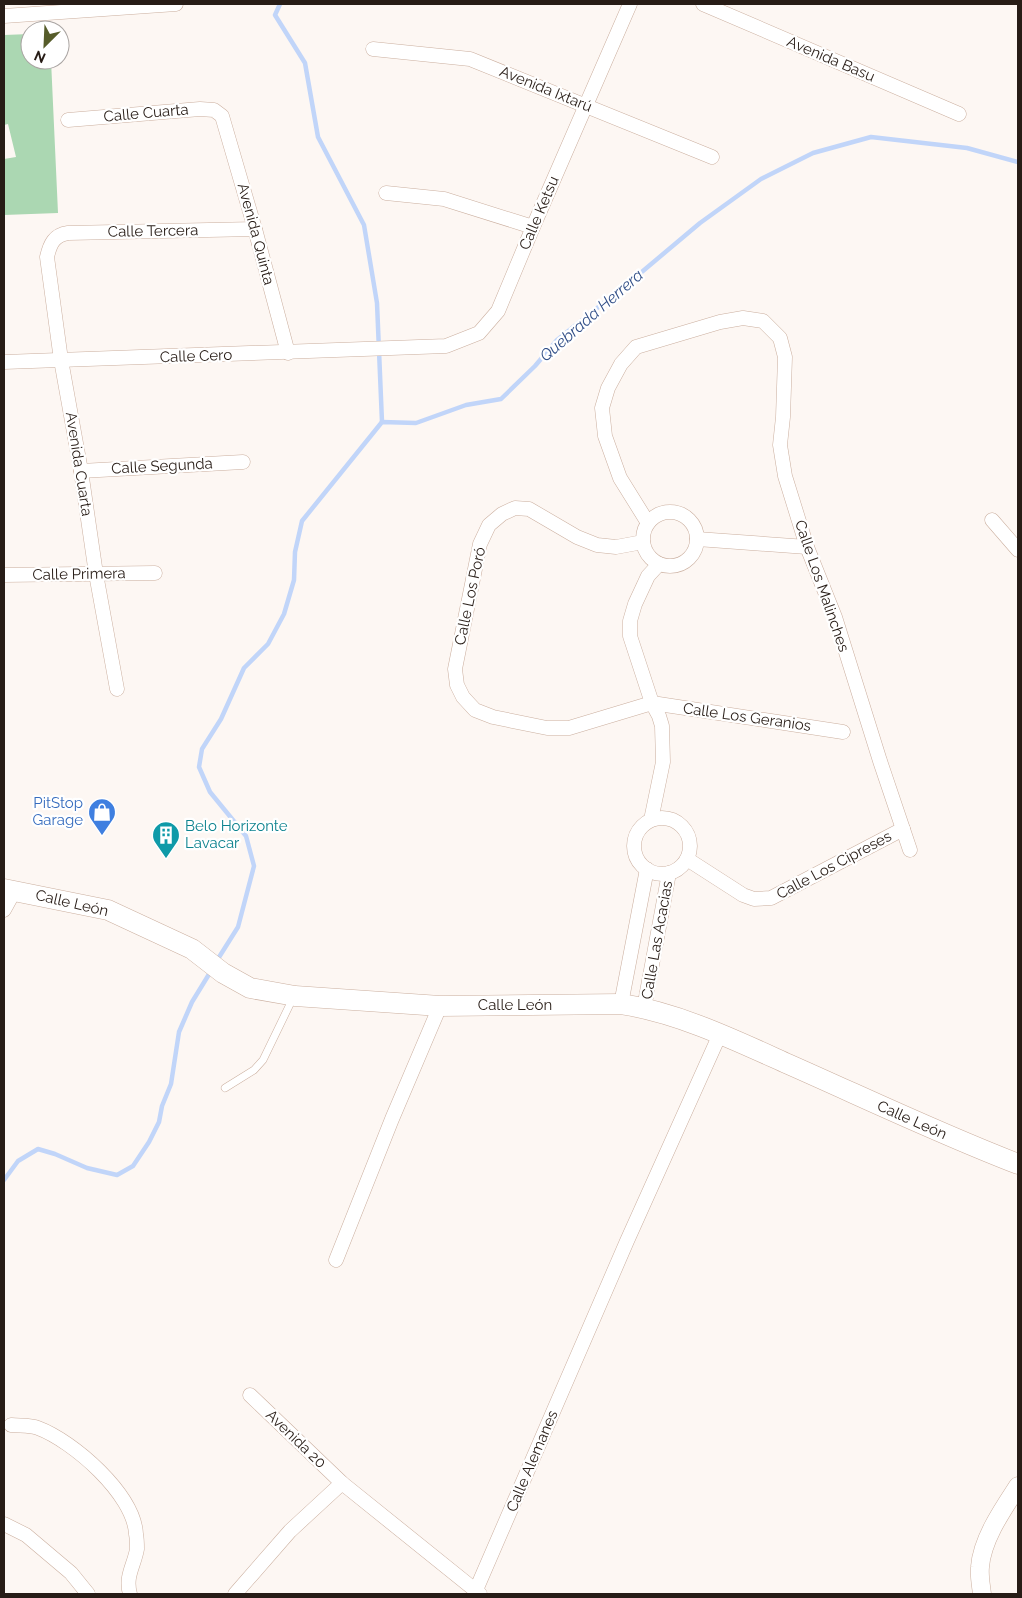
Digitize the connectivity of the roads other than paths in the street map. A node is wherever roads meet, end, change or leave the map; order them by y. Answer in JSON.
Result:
{"nodes":[{"id":1,"x":176,"y":4,"type":"edge"},
{"id":2,"x":630,"y":4,"type":"edge"},
{"id":3,"x":703,"y":4,"type":"edge"},
{"id":4,"x":4,"y":16,"type":"edge"},
{"id":5,"x":373,"y":49,"type":"dead end"},
{"id":6,"x":586,"y":106,"type":"junction"},
{"id":7,"x":959,"y":114,"type":"dead end"},
{"id":8,"x":222,"y":116,"type":"joint"},
{"id":9,"x":68,"y":120,"type":"dead end"},
{"id":10,"x":712,"y":157,"type":"dead end"},
{"id":11,"x":386,"y":193,"type":"dead end"},
{"id":12,"x":533,"y":227,"type":"junction"},
{"id":13,"x":255,"y":229,"type":"junction"},
{"id":14,"x":54,"y":240,"type":"joint"},
{"id":15,"x":388,"y":348,"type":"joint"},
{"id":16,"x":288,"y":352,"type":"junction"},
{"id":17,"x":62,"y":360,"type":"junction"},
{"id":18,"x":4,"y":362,"type":"edge"},
{"id":19,"x":243,"y":462,"type":"dead end"},
{"id":20,"x":80,"y":471,"type":"junction"},
{"id":21,"x":992,"y":520,"type":"dead end"},
{"id":22,"x":648,"y":522,"type":"junction"},
{"id":23,"x":697,"y":539,"type":"junction"},
{"id":24,"x":643,"y":542,"type":"junction"},
{"id":25,"x":807,"y":547,"type":"junction"},
{"id":26,"x":1018,"y":550,"type":"edge"},
{"id":27,"x":659,"y":564,"type":"junction"},
{"id":28,"x":96,"y":574,"type":"junction"},
{"id":29,"x":155,"y":574,"type":"dead end"},
{"id":30,"x":4,"y":575,"type":"edge"},
{"id":31,"x":117,"y":689,"type":"dead end"},
{"id":32,"x":652,"y":703,"type":"junction"},
{"id":33,"x":843,"y":732,"type":"dead end"},
{"id":34,"x":651,"y":820,"type":"junction"},
{"id":35,"x":903,"y":829,"type":"junction"},
{"id":36,"x":910,"y":850,"type":"dead end"},
{"id":37,"x":687,"y":858,"type":"junction"},
{"id":38,"x":647,"y":869,"type":"junction"},
{"id":39,"x":669,"y":873,"type":"junction"},
{"id":40,"x":10,"y":889,"type":"edge"},
{"id":41,"x":4,"y":910,"type":"edge"},
{"id":42,"x":295,"y":996,"type":"junction"},
{"id":43,"x":621,"y":1004,"type":"junction"},
{"id":44,"x":440,"y":1006,"type":"junction"},
{"id":45,"x":644,"y":1008,"type":"junction"},
{"id":46,"x":720,"y":1034,"type":"junction"},
{"id":47,"x":225,"y":1088,"type":"dead end"},
{"id":48,"x":1018,"y":1164,"type":"edge"},
{"id":49,"x":336,"y":1260,"type":"dead end"},
{"id":50,"x":250,"y":1395,"type":"dead end"},
{"id":51,"x":11,"y":1425,"type":"dead end"},
{"id":52,"x":342,"y":1483,"type":"junction"},
{"id":53,"x":1018,"y":1486,"type":"edge"},
{"id":54,"x":4,"y":1524,"type":"edge"},
{"id":55,"x":478,"y":1592,"type":"edge"},
{"id":56,"x":88,"y":1594,"type":"edge"},
{"id":57,"x":130,"y":1594,"type":"edge"},
{"id":58,"x":235,"y":1594,"type":"edge"},
{"id":59,"x":982,"y":1594,"type":"edge"}],
"edges":[{"from":1,"to":4,"type":"street"},
{"from":2,"to":6,"type":"street","name":"Calle Ketsu"},
{"from":3,"to":7,"type":"street","name":"Avenida Basu"},
{"from":5,"to":6,"type":"street","name":"Avenida Ixtarú"},
{"from":6,"to":10,"type":"street","name":"Avenida Ixtarú"},
{"from":6,"to":12,"type":"street","name":"Calle Ketsu"},
{"from":8,"to":9,"type":"street","name":"Calle Cuarta"},
{"from":8,"to":13,"type":"street","name":"Avenida Quinta"},
{"from":11,"to":12,"type":"street"},
{"from":12,"to":15,"type":"street","name":"Calle Ketsu"},
{"from":13,"to":14,"type":"street","name":"Calle Tercera"},
{"from":13,"to":16,"type":"street","name":"Avenida Quinta"},
{"from":14,"to":17,"type":"street","name":"Avenida Cuarta"},
{"from":15,"to":16,"type":"street","name":"Calle Cero"},
{"from":16,"to":17,"type":"street","name":"Calle Cero"},
{"from":17,"to":18,"type":"street","name":"Calle Cero"},
{"from":17,"to":20,"type":"street","name":"Avenida Cuarta"},
{"from":19,"to":20,"type":"street","name":"Calle Segunda"},
{"from":20,"to":28,"type":"street","name":"Avenida Cuarta"},
{"from":21,"to":26,"type":"street"},
{"from":22,"to":23,"type":"street"},
{"from":22,"to":24,"type":"street"},
{"from":22,"to":25,"type":"street","name":"Calle Los Malinches"},
{"from":23,"to":25,"type":"street"},
{"from":23,"to":27,"type":"street"},
{"from":24,"to":27,"type":"street"},
{"from":24,"to":32,"type":"street","name":"Calle Los Poró"},
{"from":25,"to":35,"type":"street","name":"Calle Los Malinches"},
{"from":27,"to":32,"type":"street"},
{"from":28,"to":29,"type":"street","name":"Calle Primera"},
{"from":28,"to":30,"type":"street","name":"Calle Primera"},
{"from":28,"to":31,"type":"street","name":"Avenida Cuarta"},
{"from":32,"to":33,"type":"street","name":"Calle Los Geranios"},
{"from":32,"to":34,"type":"street"},
{"from":34,"to":37,"type":"street"},
{"from":34,"to":38,"type":"street","name":"Calle Las Acacias"},
{"from":35,"to":36,"type":"street","name":"Calle Los Malinches"},
{"from":35,"to":37,"type":"street","name":"Calle Los Cipreses"},
{"from":37,"to":39,"type":"street","name":"Calle Las Acacias"},
{"from":38,"to":39,"type":"street","name":"Calle Las Acacias"},
{"from":38,"to":43,"type":"street","name":"Calle Las Acacias"},
{"from":39,"to":45,"type":"street","name":"Calle Las Acacias"},
{"from":40,"to":41,"type":"street"},
{"from":40,"to":42,"type":"main road","name":"Calle León"},
{"from":42,"to":44,"type":"main road","name":"Calle León"},
{"from":42,"to":47,"type":"lane"},
{"from":43,"to":44,"type":"main road","name":"Calle León"},
{"from":43,"to":45,"type":"main road","name":"Calle León"},
{"from":44,"to":49,"type":"street"},
{"from":45,"to":46,"type":"main road","name":"Calle León"},
{"from":46,"to":48,"type":"main road","name":"Calle León"},
{"from":46,"to":55,"type":"street","name":"Calle Alemanes"},
{"from":50,"to":52,"type":"street","name":"Avenida 20"},
{"from":51,"to":57,"type":"street"},
{"from":52,"to":55,"type":"street","name":"Calle Alemanes"},
{"from":52,"to":58,"type":"street"},
{"from":53,"to":59,"type":"street"},
{"from":54,"to":56,"type":"street"}]}
